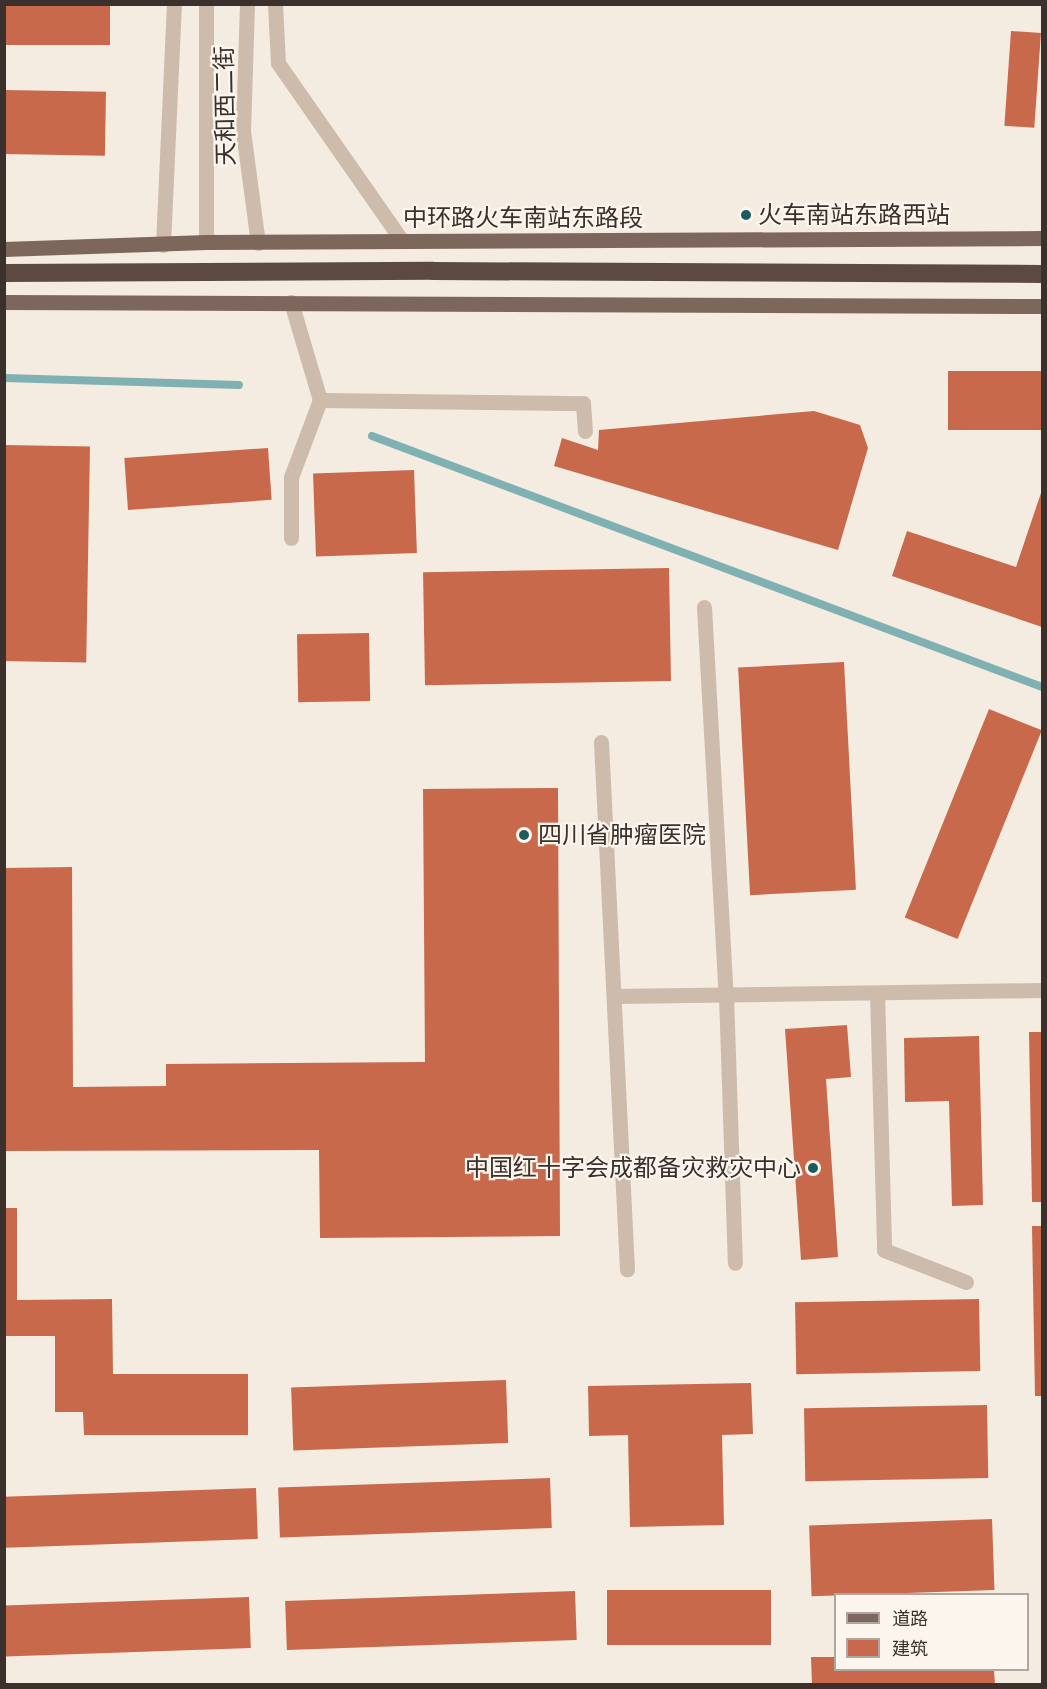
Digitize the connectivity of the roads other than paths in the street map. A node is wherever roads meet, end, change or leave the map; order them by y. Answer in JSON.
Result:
{"nodes":[{"id":1,"x":174,"y":4,"type":"edge"},
{"id":2,"x":206,"y":4,"type":"edge"},
{"id":3,"x":247,"y":4,"type":"edge"},
{"id":4,"x":275,"y":4,"type":"edge"},
{"id":5,"x":1042,"y":238,"type":"edge"},
{"id":6,"x":402,"y":241,"type":"junction"},
{"id":7,"x":206,"y":242,"type":"junction"},
{"id":8,"x":258,"y":243,"type":"junction"},
{"id":9,"x":163,"y":245,"type":"junction"},
{"id":10,"x":4,"y":249,"type":"edge"},
{"id":11,"x":4,"y":273,"type":"edge"},
{"id":12,"x":1042,"y":274,"type":"edge"},
{"id":13,"x":4,"y":302,"type":"edge"},
{"id":14,"x":291,"y":302,"type":"junction"},
{"id":15,"x":1042,"y":306,"type":"edge"},
{"id":16,"x":320,"y":400,"type":"junction"},
{"id":17,"x":585,"y":431,"type":"dead end"},
{"id":18,"x":291,"y":538,"type":"dead end"},
{"id":19,"x":704,"y":607,"type":"dead end"},
{"id":20,"x":601,"y":742,"type":"dead end"},
{"id":21,"x":1042,"y":990,"type":"edge"},
{"id":22,"x":877,"y":993,"type":"junction"},
{"id":23,"x":726,"y":995,"type":"junction"},
{"id":24,"x":614,"y":996,"type":"junction"},
{"id":25,"x":735,"y":1263,"type":"dead end"},
{"id":26,"x":627,"y":1269,"type":"dead end"},
{"id":27,"x":966,"y":1282,"type":"dead end"}],
"edges":[{"from":1,"to":9,"type":"street"},
{"from":2,"to":7,"type":"street"},
{"from":3,"to":8,"type":"street","name":"天和西二街"},
{"from":4,"to":6,"type":"street"},
{"from":5,"to":6,"type":"main road","name":"中环路火车南站东路段"},
{"from":6,"to":8,"type":"main road","name":"中环路火车南站东路段"},
{"from":7,"to":8,"type":"main road","name":"中环路火车南站东路段"},
{"from":7,"to":9,"type":"main road","name":"中环路火车南站东路段"},
{"from":9,"to":10,"type":"main road","name":"中环路火车南站东路段"},
{"from":11,"to":12,"type":"highway"},
{"from":13,"to":14,"type":"main road"},
{"from":14,"to":15,"type":"main road"},
{"from":14,"to":16,"type":"street"},
{"from":16,"to":17,"type":"street"},
{"from":16,"to":18,"type":"street"},
{"from":19,"to":23,"type":"street"},
{"from":20,"to":24,"type":"street"},
{"from":21,"to":22,"type":"street"},
{"from":22,"to":23,"type":"street"},
{"from":22,"to":27,"type":"street"},
{"from":23,"to":24,"type":"street"},
{"from":23,"to":25,"type":"street"},
{"from":24,"to":26,"type":"street"}]}
